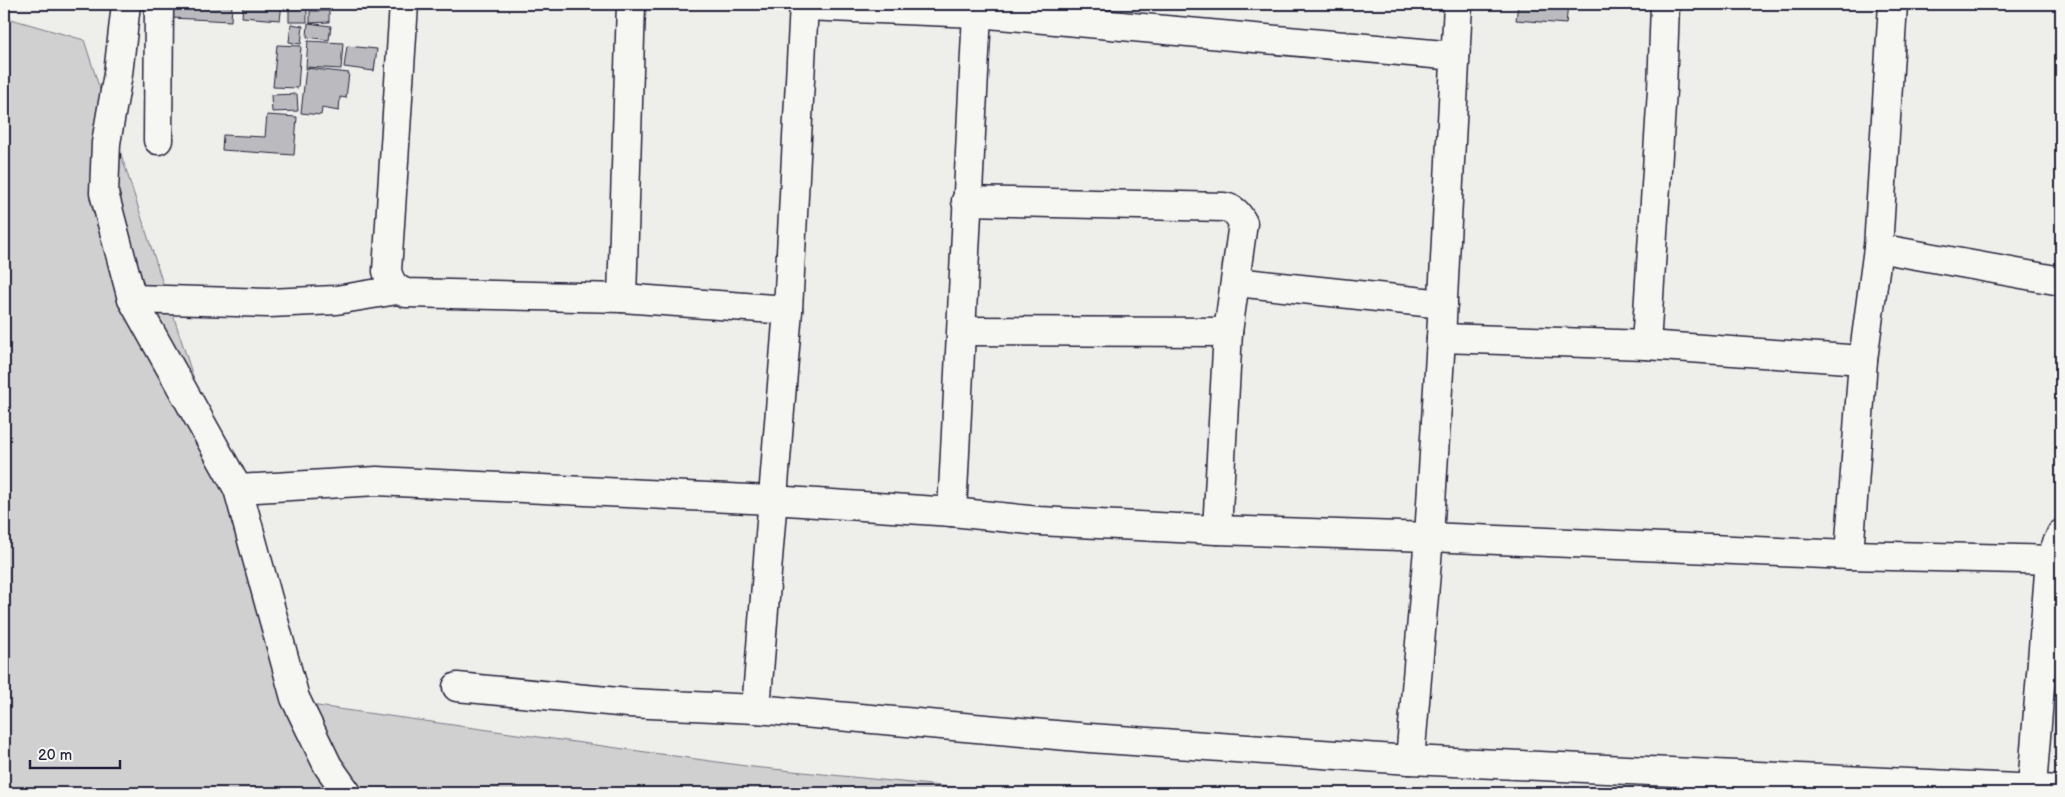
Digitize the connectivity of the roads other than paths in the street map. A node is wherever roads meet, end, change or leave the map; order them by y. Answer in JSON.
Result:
{"nodes":[{"id":1,"x":126,"y":4,"type":"edge"},
{"id":2,"x":159,"y":4,"type":"edge"},
{"id":3,"x":404,"y":4,"type":"edge"},
{"id":4,"x":631,"y":4,"type":"edge"},
{"id":5,"x":1458,"y":4,"type":"edge"},
{"id":6,"x":1665,"y":4,"type":"edge"},
{"id":7,"x":1893,"y":4,"type":"edge"},
{"id":8,"x":804,"y":5,"type":"edge"},
{"id":9,"x":977,"y":13,"type":"junction"},
{"id":10,"x":1455,"y":56,"type":"junction"},
{"id":11,"x":158,"y":140,"type":"dead end"},
{"id":12,"x":966,"y":201,"type":"junction"},
{"id":13,"x":1878,"y":248,"type":"junction"},
{"id":14,"x":2061,"y":281,"type":"edge"},
{"id":15,"x":1236,"y":282,"type":"junction"},
{"id":16,"x":397,"y":290,"type":"junction"},
{"id":17,"x":622,"y":298,"type":"junction"},
{"id":18,"x":132,"y":299,"type":"junction"},
{"id":19,"x":1443,"y":304,"type":"junction"},
{"id":20,"x":788,"y":310,"type":"junction"},
{"id":21,"x":962,"y":331,"type":"junction"},
{"id":22,"x":1228,"y":332,"type":"junction"},
{"id":23,"x":1441,"y":338,"type":"junction"},
{"id":24,"x":1646,"y":345,"type":"junction"},
{"id":25,"x":1863,"y":360,"type":"junction"},
{"id":26,"x":238,"y":489,"type":"junction"},
{"id":27,"x":772,"y":500,"type":"junction"},
{"id":28,"x":952,"y":512,"type":"junction"},
{"id":29,"x":1217,"y":530,"type":"junction"},
{"id":30,"x":2061,"y":534,"type":"edge"},
{"id":31,"x":1428,"y":537,"type":"junction"},
{"id":32,"x":1849,"y":555,"type":"junction"},
{"id":33,"x":2056,"y":560,"type":"edge"},
{"id":34,"x":457,"y":687,"type":"dead end"},
{"id":35,"x":756,"y":709,"type":"junction"},
{"id":36,"x":1410,"y":760,"type":"junction"},
{"id":37,"x":2032,"y":787,"type":"junction"},
{"id":38,"x":2061,"y":790,"type":"edge"},
{"id":39,"x":347,"y":793,"type":"edge"}],
"edges":[{"from":1,"to":18,"type":"street"},
{"from":2,"to":11,"type":"street"},
{"from":3,"to":16,"type":"street"},
{"from":4,"to":17,"type":"street"},
{"from":5,"to":10,"type":"street"},
{"from":6,"to":24,"type":"street"},
{"from":7,"to":13,"type":"street"},
{"from":8,"to":9,"type":"street"},
{"from":8,"to":20,"type":"street"},
{"from":9,"to":10,"type":"street"},
{"from":9,"to":12,"type":"street"},
{"from":10,"to":19,"type":"street"},
{"from":12,"to":15,"type":"street"},
{"from":12,"to":21,"type":"street"},
{"from":13,"to":14,"type":"street"},
{"from":13,"to":25,"type":"street"},
{"from":15,"to":19,"type":"street"},
{"from":15,"to":22,"type":"street"},
{"from":16,"to":17,"type":"street"},
{"from":16,"to":18,"type":"street"},
{"from":17,"to":20,"type":"street"},
{"from":18,"to":26,"type":"street"},
{"from":19,"to":23,"type":"street"},
{"from":20,"to":27,"type":"street"},
{"from":21,"to":22,"type":"street"},
{"from":21,"to":28,"type":"street"},
{"from":22,"to":29,"type":"street"},
{"from":23,"to":24,"type":"street"},
{"from":23,"to":31,"type":"street"},
{"from":24,"to":25,"type":"street"},
{"from":25,"to":32,"type":"street"},
{"from":26,"to":27,"type":"street"},
{"from":26,"to":39,"type":"street"},
{"from":27,"to":28,"type":"street"},
{"from":27,"to":35,"type":"street"},
{"from":28,"to":29,"type":"street"},
{"from":29,"to":31,"type":"street"},
{"from":30,"to":33,"type":"street"},
{"from":31,"to":32,"type":"street"},
{"from":31,"to":36,"type":"street"},
{"from":32,"to":33,"type":"street"},
{"from":33,"to":37,"type":"street"},
{"from":34,"to":35,"type":"street"},
{"from":35,"to":36,"type":"street"},
{"from":36,"to":37,"type":"street"},
{"from":37,"to":38,"type":"street"}]}
